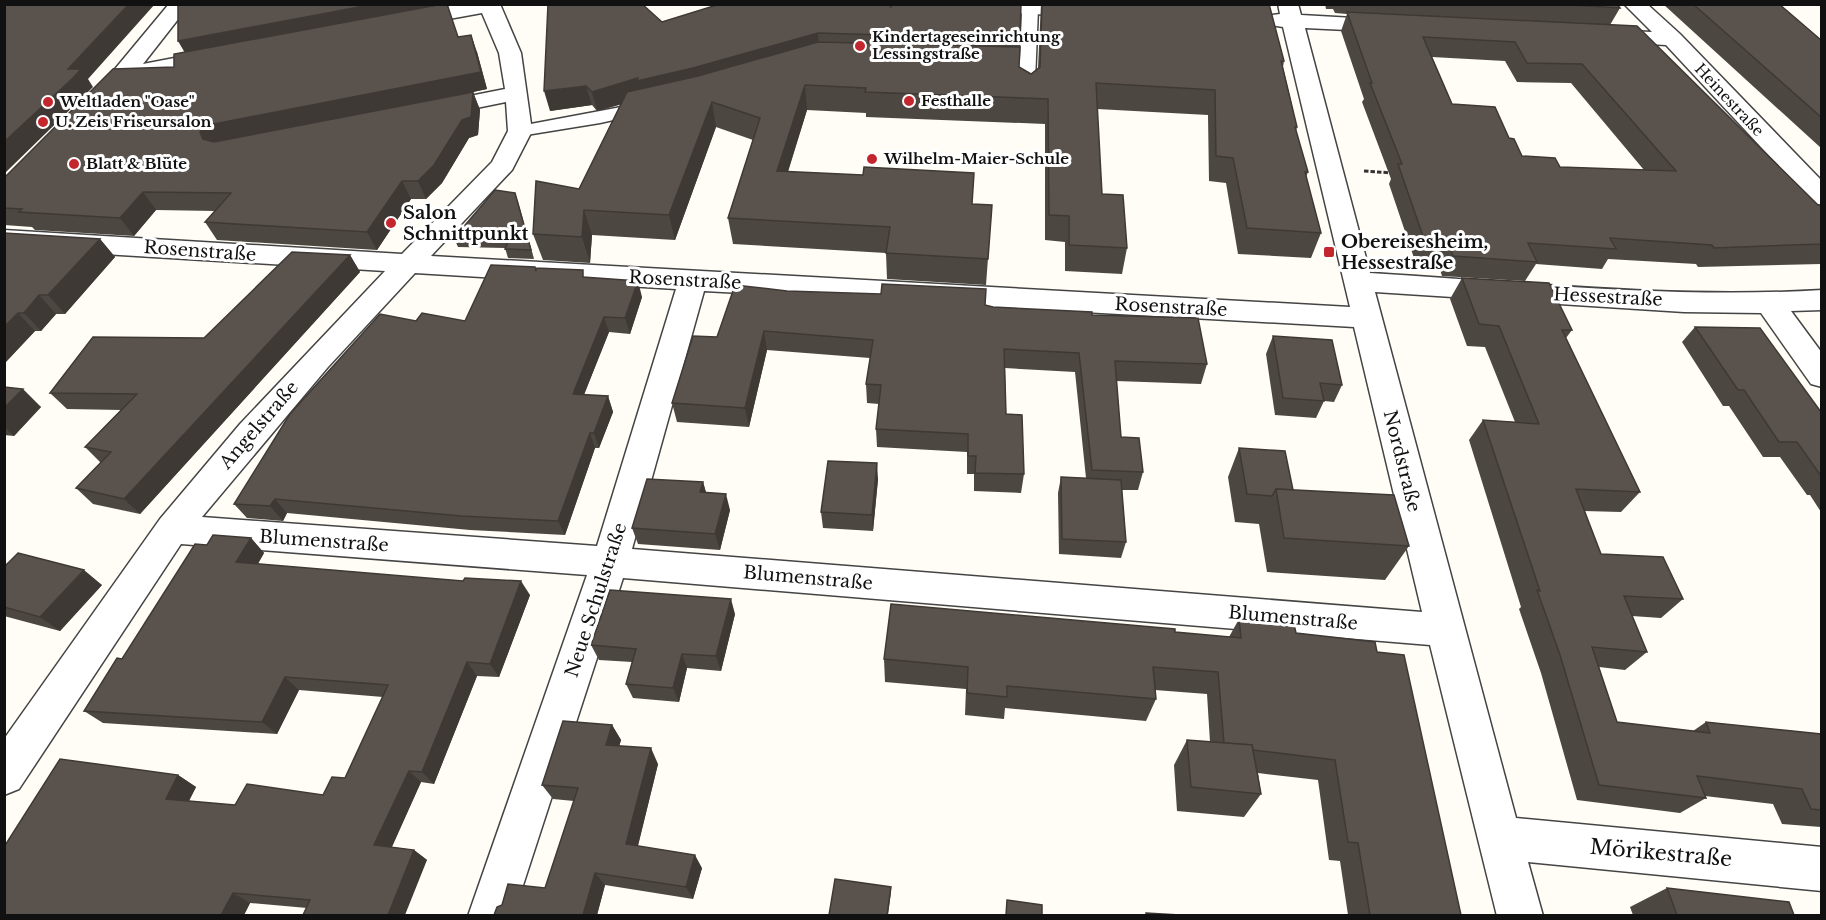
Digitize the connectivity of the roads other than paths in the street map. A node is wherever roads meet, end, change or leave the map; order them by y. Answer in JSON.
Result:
{"nodes":[{"id":1,"x":180,"y":4,"type":"edge"},
{"id":2,"x":960,"y":4,"type":"edge"},
{"id":3,"x":1634,"y":4,"type":"edge"},
{"id":4,"x":489,"y":5,"type":"edge"},
{"id":5,"x":1030,"y":9,"type":"junction"},
{"id":6,"x":1113,"y":12,"type":"edge"},
{"id":7,"x":1290,"y":13,"type":"edge"},
{"id":8,"x":1244,"y":19,"type":"edge"},
{"id":9,"x":386,"y":24,"type":"edge"},
{"id":10,"x":1411,"y":27,"type":"edge"},
{"id":11,"x":1577,"y":35,"type":"edge"},
{"id":12,"x":1672,"y":39,"type":"junction"},
{"id":13,"x":237,"y":52,"type":"edge"},
{"id":14,"x":970,"y":63,"type":"edge"},
{"id":15,"x":1027,"y":64,"type":"junction"},
{"id":16,"x":123,"y":74,"type":"junction"},
{"id":17,"x":1028,"y":92,"type":"edge"},
{"id":18,"x":517,"y":93,"type":"junction"},
{"id":19,"x":99,"y":100,"type":"edge"},
{"id":20,"x":668,"y":102,"type":"edge"},
{"id":21,"x":412,"y":114,"type":"edge"},
{"id":22,"x":520,"y":131,"type":"junction"},
{"id":23,"x":1821,"y":197,"type":"edge"},
{"id":24,"x":4,"y":239,"type":"edge"},
{"id":25,"x":407,"y":264,"type":"junction"},
{"id":26,"x":693,"y":281,"type":"junction"},
{"id":27,"x":1358,"y":282,"type":"junction"},
{"id":28,"x":1821,"y":300,"type":"edge"},
{"id":29,"x":1769,"y":303,"type":"junction"},
{"id":30,"x":1366,"y":318,"type":"junction"},
{"id":31,"x":1821,"y":376,"type":"edge"},
{"id":32,"x":172,"y":529,"type":"junction"},
{"id":33,"x":610,"y":562,"type":"junction"},
{"id":34,"x":1445,"y":630,"type":"junction"},
{"id":35,"x":4,"y":776,"type":"edge"},
{"id":36,"x":1501,"y":838,"type":"junction"},
{"id":37,"x":1821,"y":869,"type":"edge"},
{"id":38,"x":490,"y":915,"type":"edge"},
{"id":39,"x":1520,"y":915,"type":"edge"}],
"edges":[{"from":1,"to":16,"type":"street"},
{"from":2,"to":5,"type":"street"},
{"from":3,"to":12,"type":"street","name":"Heinestraße"},
{"from":4,"to":9,"type":"street"},
{"from":4,"to":18,"type":"street"},
{"from":5,"to":6,"type":"street"},
{"from":5,"to":15,"type":"lane"},
{"from":7,"to":8,"type":"street"},
{"from":7,"to":10,"type":"street"},
{"from":7,"to":27,"type":"street","name":"Nordstraße"},
{"from":11,"to":12,"type":"street"},
{"from":12,"to":23,"type":"street","name":"Heinestraße"},
{"from":13,"to":16,"type":"street"},
{"from":14,"to":15,"type":"lane"},
{"from":15,"to":17,"type":"lane"},
{"from":16,"to":19,"type":"street"},
{"from":18,"to":21,"type":"street"},
{"from":18,"to":22,"type":"street"},
{"from":20,"to":22,"type":"lane"},
{"from":22,"to":25,"type":"street","name":"Angelstraße"},
{"from":24,"to":25,"type":"street","name":"Rosenstraße"},
{"from":25,"to":26,"type":"street","name":"Rosenstraße"},
{"from":25,"to":32,"type":"street","name":"Angelstraße"},
{"from":26,"to":30,"type":"street","name":"Rosenstraße"},
{"from":26,"to":33,"type":"street","name":"Neue Schulstraße"},
{"from":27,"to":29,"type":"street","name":"Hessestraße"},
{"from":27,"to":30,"type":"street","name":"Nordstraße"},
{"from":28,"to":29,"type":"street","name":"Hessestraße"},
{"from":29,"to":31,"type":"street"},
{"from":30,"to":34,"type":"street","name":"Nordstraße"},
{"from":32,"to":33,"type":"street","name":"Blumenstraße"},
{"from":32,"to":35,"type":"street","name":"Angelstraße"},
{"from":33,"to":34,"type":"street","name":"Blumenstraße"},
{"from":33,"to":38,"type":"street","name":"Neue Schulstraße"},
{"from":34,"to":36,"type":"street","name":"Nordstraße"},
{"from":36,"to":37,"type":"street","name":"Mörikestraße"},
{"from":36,"to":39,"type":"street","name":"Nordstraße"}]}
